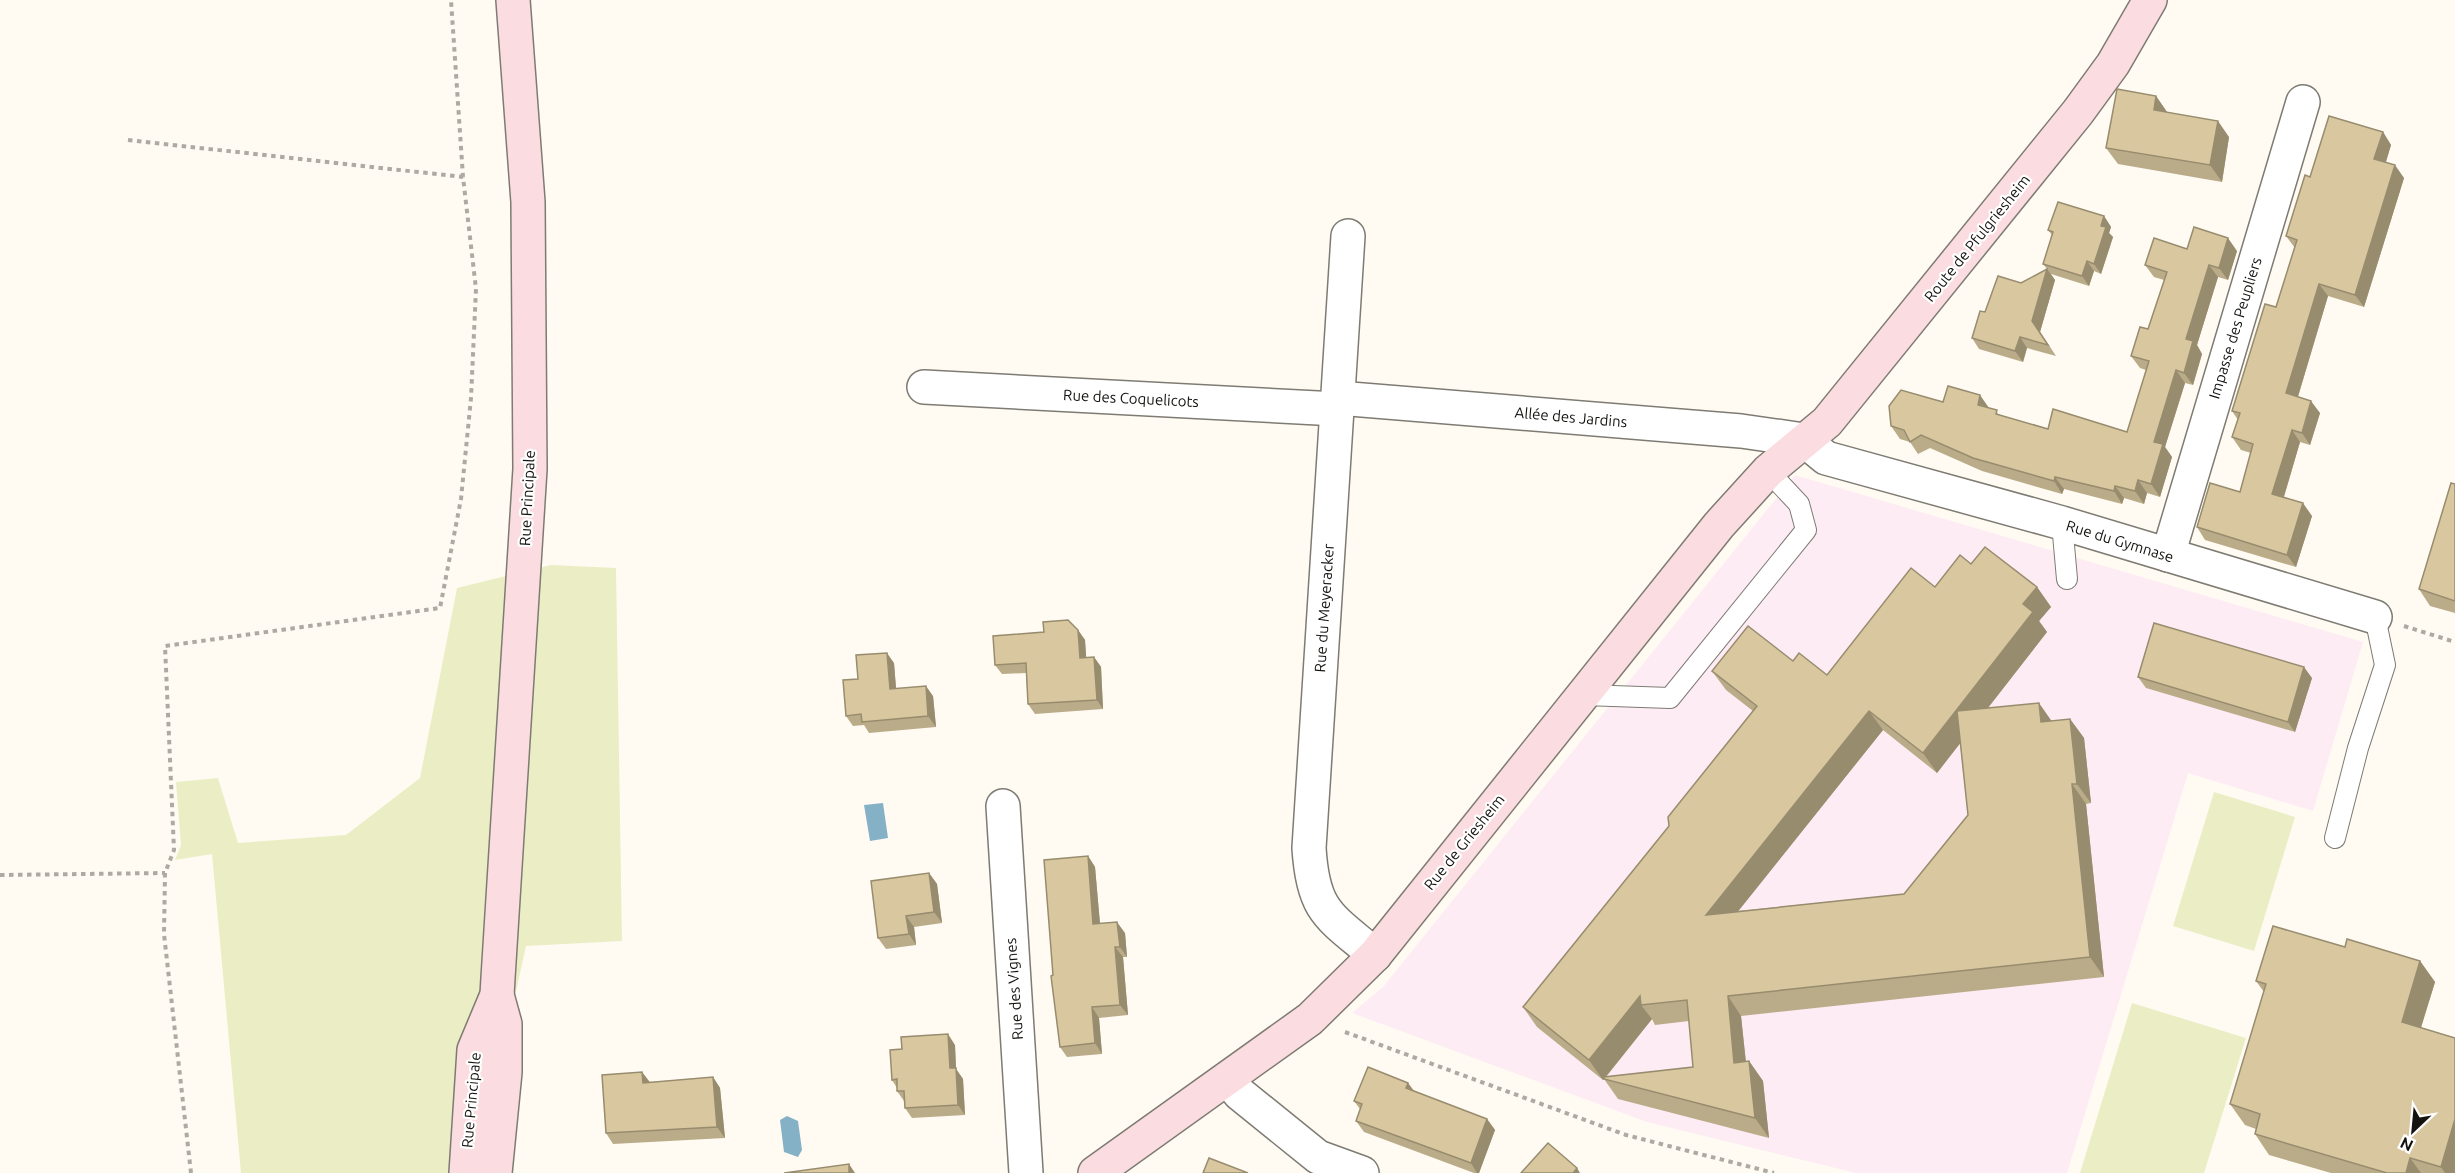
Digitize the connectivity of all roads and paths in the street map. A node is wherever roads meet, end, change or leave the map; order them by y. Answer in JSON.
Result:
{"nodes":[{"id":1,"x":452,"y":0,"type":"edge"},
{"id":2,"x":513,"y":0,"type":"edge"},
{"id":3,"x":2150,"y":0,"type":"edge"},
{"id":4,"x":2303,"y":102,"type":"dead end"},
{"id":5,"x":128,"y":140,"type":"dead end"},
{"id":6,"x":463,"y":177,"type":"junction"},
{"id":7,"x":1348,"y":236,"type":"dead end"},
{"id":8,"x":924,"y":387,"type":"dead end"},
{"id":9,"x":1338,"y":403,"type":"junction"},
{"id":10,"x":1784,"y":456,"type":"junction"},
{"id":11,"x":2062,"y":523,"type":"junction"},
{"id":12,"x":2168,"y":555,"type":"junction"},
{"id":13,"x":2067,"y":579,"type":"dead end"},
{"id":14,"x":2375,"y":617,"type":"junction"},
{"id":15,"x":2455,"y":642,"type":"edge"},
{"id":16,"x":1584,"y":695,"type":"junction"},
{"id":17,"x":1003,"y":806,"type":"dead end"},
{"id":18,"x":2335,"y":838,"type":"dead end"},
{"id":19,"x":165,"y":873,"type":"junction"},
{"id":20,"x":0,"y":875,"type":"edge"},
{"id":21,"x":1375,"y":955,"type":"junction"},
{"id":22,"x":497,"y":995,"type":"junction"},
{"id":23,"x":1310,"y":1019,"type":"junction"},
{"id":24,"x":1227,"y":1079,"type":"junction"},
{"id":25,"x":191,"y":1173,"type":"edge"},
{"id":26,"x":466,"y":1173,"type":"edge"},
{"id":27,"x":495,"y":1173,"type":"edge"},
{"id":28,"x":1026,"y":1173,"type":"edge"},
{"id":29,"x":1095,"y":1173,"type":"edge"},
{"id":30,"x":1362,"y":1173,"type":"edge"},
{"id":31,"x":1773,"y":1173,"type":"edge"}],
"edges":[{"from":1,"to":6,"type":"path"},
{"from":2,"to":22,"type":"street","name":"Rue Principale"},
{"from":3,"to":10,"type":"street","name":"Route de Pfulgriesheim"},
{"from":4,"to":12,"type":"street","name":"Impasse des Peupliers"},
{"from":5,"to":6,"type":"path"},
{"from":6,"to":19,"type":"path"},
{"from":7,"to":9,"type":"street","name":"Rue du Meyeracker"},
{"from":8,"to":9,"type":"street","name":"Rue des Coquelicots"},
{"from":9,"to":10,"type":"street","name":"Allée des Jardins"},
{"from":9,"to":21,"type":"street","name":"Rue du Meyeracker"},
{"from":10,"to":11,"type":"street","name":"Rue du Gymnase"},
{"from":10,"to":16,"type":"street","name":"Rue de Griesheim"},
{"from":10,"to":16,"type":"lane"},
{"from":11,"to":12,"type":"street","name":"Rue du Gymnase"},
{"from":11,"to":13,"type":"lane"},
{"from":12,"to":14,"type":"street","name":"Rue du Gymnase"},
{"from":14,"to":15,"type":"path"},
{"from":14,"to":18,"type":"lane"},
{"from":16,"to":21,"type":"street","name":"Rue de Griesheim"},
{"from":17,"to":28,"type":"street","name":"Rue des Vignes"},
{"from":19,"to":20,"type":"path"},
{"from":19,"to":25,"type":"path"},
{"from":21,"to":23,"type":"street","name":"Rue de Griesheim"},
{"from":22,"to":26,"type":"street","name":"Rue Principale"},
{"from":22,"to":27,"type":"street","name":"Rue Principale"},
{"from":23,"to":24,"type":"street","name":"Rue de Griesheim"},
{"from":23,"to":31,"type":"path"},
{"from":24,"to":29,"type":"street","name":"Rue de Griesheim"},
{"from":24,"to":30,"type":"street"}]}
